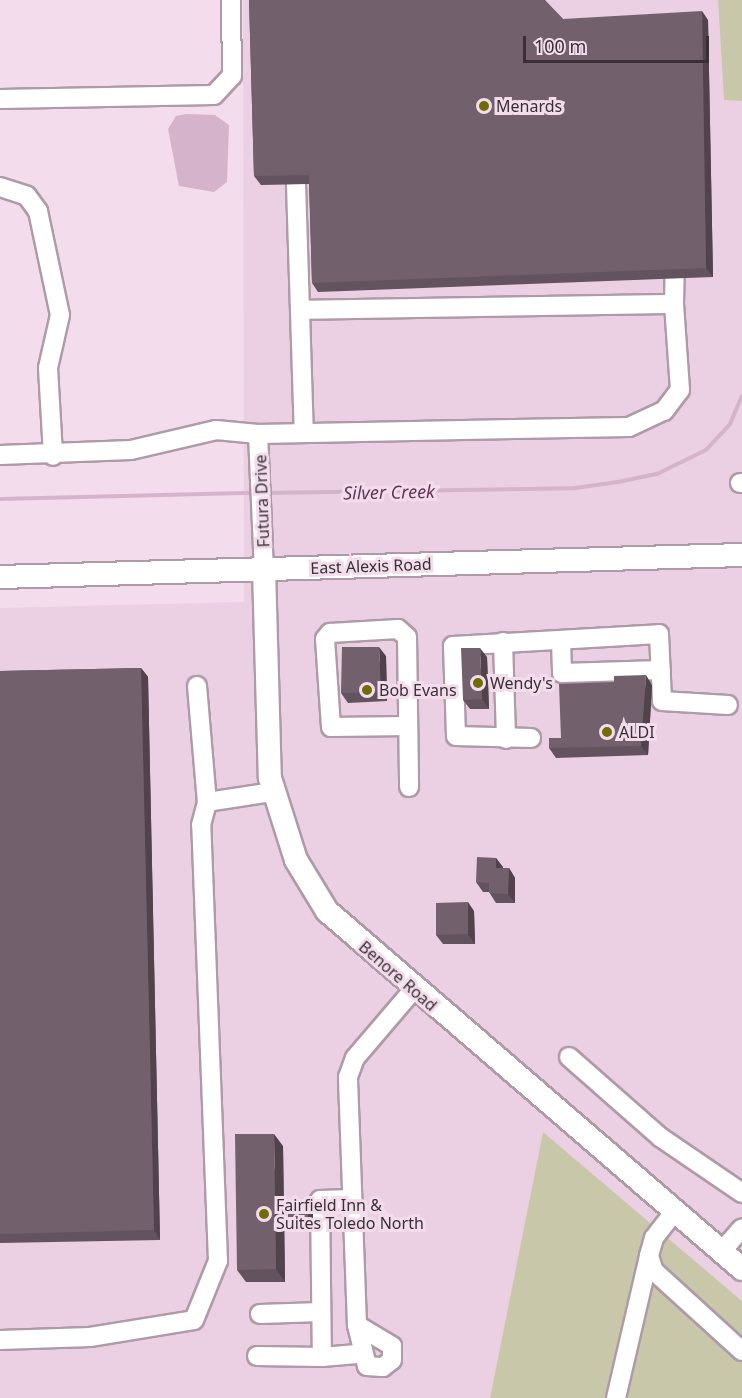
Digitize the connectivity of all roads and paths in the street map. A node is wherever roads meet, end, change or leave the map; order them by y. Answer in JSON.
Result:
{"nodes":[{"id":1,"x":231,"y":0,"type":"edge"},
{"id":2,"x":0,"y":99,"type":"edge"},
{"id":3,"x":296,"y":184,"type":"edge"},
{"id":4,"x":0,"y":187,"type":"edge"},
{"id":5,"x":675,"y":232,"type":"edge"},
{"id":6,"x":675,"y":304,"type":"junction"},
{"id":7,"x":301,"y":310,"type":"junction"},
{"id":8,"x":304,"y":433,"type":"junction"},
{"id":9,"x":258,"y":434,"type":"junction"},
{"id":10,"x":0,"y":455,"type":"edge"},
{"id":11,"x":53,"y":456,"type":"junction"},
{"id":12,"x":742,"y":555,"type":"edge"},
{"id":13,"x":264,"y":569,"type":"junction"},
{"id":14,"x":0,"y":576,"type":"edge"},
{"id":15,"x":503,"y":642,"type":"junction"},
{"id":16,"x":561,"y":642,"type":"junction"},
{"id":17,"x":661,"y":670,"type":"junction"},
{"id":18,"x":197,"y":686,"type":"dead end"},
{"id":19,"x":728,"y":705,"type":"dead end"},
{"id":20,"x":408,"y":726,"type":"junction"},
{"id":21,"x":531,"y":738,"type":"dead end"},
{"id":22,"x":506,"y":739,"type":"junction"},
{"id":23,"x":409,"y":787,"type":"dead end"},
{"id":24,"x":272,"y":792,"type":"junction"},
{"id":25,"x":207,"y":802,"type":"junction"},
{"id":26,"x":412,"y":990,"type":"junction"},
{"id":27,"x":569,"y":1057,"type":"dead end"},
{"id":28,"x":742,"y":1193,"type":"edge"},
{"id":29,"x":352,"y":1199,"type":"junction"},
{"id":30,"x":675,"y":1211,"type":"junction"},
{"id":31,"x":742,"y":1228,"type":"edge"},
{"id":32,"x":722,"y":1251,"type":"junction"},
{"id":33,"x":649,"y":1256,"type":"junction"},
{"id":34,"x":742,"y":1269,"type":"edge"},
{"id":35,"x":321,"y":1312,"type":"junction"},
{"id":36,"x":260,"y":1314,"type":"dead end"},
{"id":37,"x":357,"y":1325,"type":"junction"},
{"id":38,"x":0,"y":1340,"type":"edge"},
{"id":39,"x":742,"y":1351,"type":"edge"},
{"id":40,"x":360,"y":1354,"type":"junction"},
{"id":41,"x":257,"y":1356,"type":"dead end"},
{"id":42,"x":322,"y":1357,"type":"junction"},
{"id":43,"x":616,"y":1398,"type":"edge"}],
"edges":[{"from":1,"to":2,"type":"street"},
{"from":3,"to":7,"type":"street"},
{"from":4,"to":11,"type":"street"},
{"from":5,"to":6,"type":"street"},
{"from":6,"to":7,"type":"street"},
{"from":6,"to":8,"type":"street"},
{"from":7,"to":8,"type":"street"},
{"from":8,"to":9,"type":"street"},
{"from":9,"to":11,"type":"street"},
{"from":9,"to":13,"type":"street","name":"Futura Drive"},
{"from":10,"to":11,"type":"street"},
{"from":12,"to":13,"type":"main road","name":"East Alexis Road"},
{"from":13,"to":14,"type":"main road","name":"East Alexis Road"},
{"from":13,"to":24,"type":"main road","name":"Benore Road"},
{"from":15,"to":16,"type":"street"},
{"from":15,"to":22,"type":"street"},
{"from":15,"to":22,"type":"street"},
{"from":16,"to":17,"type":"street"},
{"from":16,"to":17,"type":"street"},
{"from":17,"to":19,"type":"street"},
{"from":18,"to":25,"type":"street"},
{"from":20,"to":20,"type":"street"},
{"from":20,"to":23,"type":"street"},
{"from":21,"to":22,"type":"street"},
{"from":24,"to":25,"type":"street"},
{"from":24,"to":26,"type":"main road","name":"Benore Road"},
{"from":25,"to":38,"type":"street"},
{"from":26,"to":29,"type":"street"},
{"from":26,"to":30,"type":"main road","name":"Benore Road"},
{"from":27,"to":28,"type":"street"},
{"from":29,"to":35,"type":"street"},
{"from":29,"to":37,"type":"street"},
{"from":30,"to":32,"type":"main road","name":"Benore Road"},
{"from":30,"to":33,"type":"street"},
{"from":31,"to":32,"type":"street"},
{"from":32,"to":34,"type":"main road","name":"Benore Road"},
{"from":33,"to":39,"type":"street"},
{"from":33,"to":43,"type":"street"},
{"from":35,"to":36,"type":"street"},
{"from":35,"to":42,"type":"street"},
{"from":37,"to":40,"type":"street"},
{"from":37,"to":40,"type":"street"},
{"from":40,"to":42,"type":"street"},
{"from":41,"to":42,"type":"street"}]}
